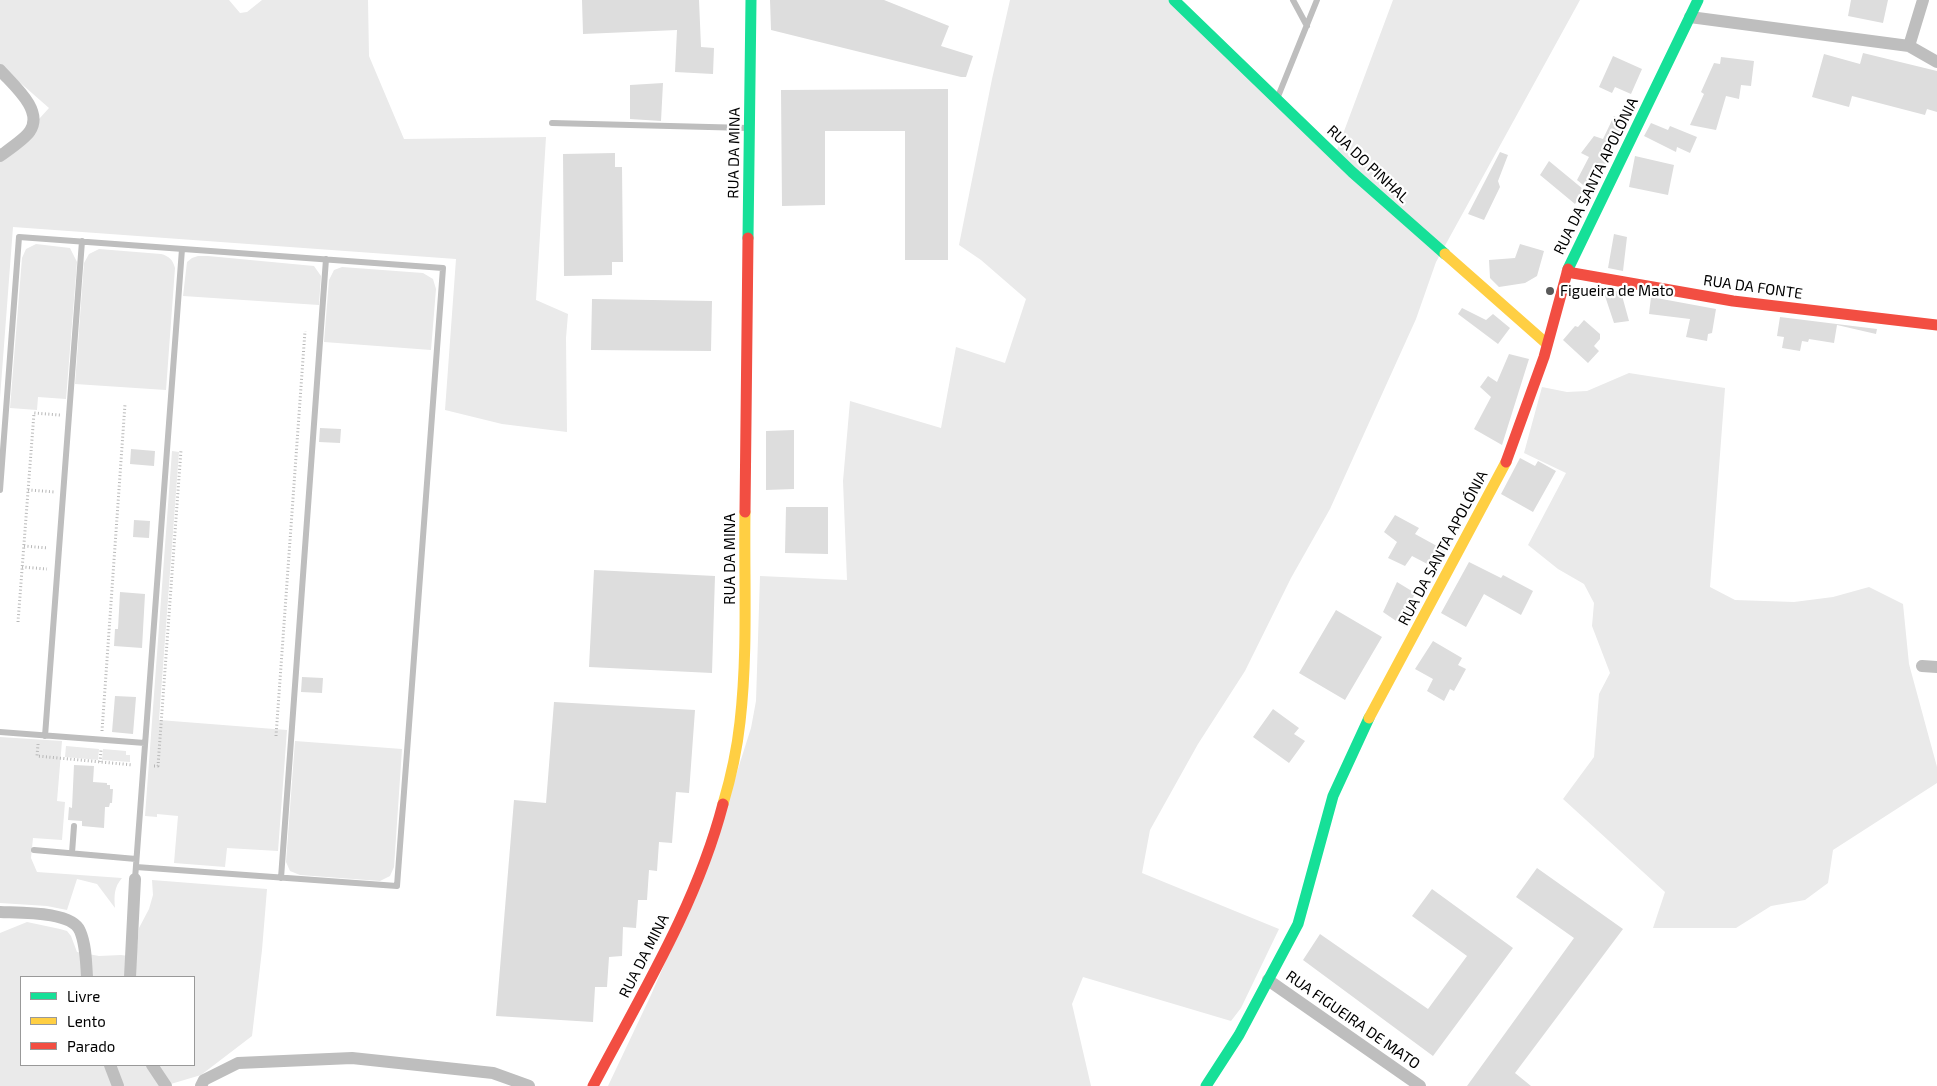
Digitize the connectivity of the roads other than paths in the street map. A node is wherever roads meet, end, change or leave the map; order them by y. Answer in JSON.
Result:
{"nodes":[{"id":1,"x":751,"y":0,"type":"edge"},
{"id":2,"x":1174,"y":0,"type":"edge"},
{"id":3,"x":1293,"y":0,"type":"edge"},
{"id":4,"x":1317,"y":0,"type":"edge"},
{"id":5,"x":1698,"y":0,"type":"edge"},
{"id":6,"x":1923,"y":0,"type":"edge"},
{"id":7,"x":1690,"y":17,"type":"junction"},
{"id":8,"x":1307,"y":26,"type":"junction"},
{"id":9,"x":1909,"y":46,"type":"junction"},
{"id":10,"x":1937,"y":62,"type":"edge"},
{"id":11,"x":0,"y":70,"type":"edge"},
{"id":12,"x":1277,"y":100,"type":"junction"},
{"id":13,"x":552,"y":123,"type":"dead end"},
{"id":14,"x":749,"y":128,"type":"junction"},
{"id":15,"x":0,"y":156,"type":"edge"},
{"id":16,"x":82,"y":242,"type":"junction"},
{"id":17,"x":182,"y":249,"type":"junction"},
{"id":18,"x":326,"y":260,"type":"junction"},
{"id":19,"x":1567,"y":272,"type":"junction"},
{"id":20,"x":1937,"y":325,"type":"edge"},
{"id":21,"x":1547,"y":344,"type":"junction"},
{"id":22,"x":0,"y":490,"type":"edge"},
{"id":23,"x":1922,"y":666,"type":"dead end"},
{"id":24,"x":1937,"y":667,"type":"edge"},
{"id":25,"x":0,"y":732,"type":"edge"},
{"id":26,"x":42,"y":735,"type":"junction"},
{"id":27,"x":146,"y":743,"type":"junction"},
{"id":28,"x":74,"y":826,"type":"dead end"},
{"id":29,"x":34,"y":850,"type":"dead end"},
{"id":30,"x":72,"y":853,"type":"junction"},
{"id":31,"x":136,"y":859,"type":"junction"},
{"id":32,"x":135,"y":873,"type":"junction"},
{"id":33,"x":281,"y":878,"type":"junction"},
{"id":34,"x":0,"y":912,"type":"edge"},
{"id":35,"x":87,"y":976,"type":"edge"},
{"id":36,"x":130,"y":976,"type":"edge"},
{"id":37,"x":1268,"y":980,"type":"junction"},
{"id":38,"x":110,"y":1066,"type":"edge"},
{"id":39,"x":153,"y":1066,"type":"edge"},
{"id":40,"x":118,"y":1086,"type":"edge"},
{"id":41,"x":166,"y":1086,"type":"edge"},
{"id":42,"x":201,"y":1086,"type":"edge"},
{"id":43,"x":529,"y":1086,"type":"edge"},
{"id":44,"x":593,"y":1086,"type":"edge"},
{"id":45,"x":1206,"y":1086,"type":"edge"},
{"id":46,"x":1420,"y":1086,"type":"edge"}],
"edges":[{"from":1,"to":14,"type":"street","name":"RUA DA MINA"},
{"from":2,"to":12,"type":"street","name":"RUA DO PINHAL"},
{"from":3,"to":8,"type":"lane"},
{"from":4,"to":8,"type":"lane"},
{"from":5,"to":7,"type":"street","name":"RUA DA SANTA APOLÓNIA"},
{"from":6,"to":9,"type":"street"},
{"from":7,"to":9,"type":"street"},
{"from":7,"to":19,"type":"street","name":"RUA DA SANTA APOLÓNIA"},
{"from":8,"to":12,"type":"lane"},
{"from":9,"to":10,"type":"street"},
{"from":11,"to":15,"type":"street"},
{"from":12,"to":21,"type":"street","name":"RUA DO PINHAL"},
{"from":13,"to":14,"type":"lane"},
{"from":14,"to":44,"type":"street","name":"RUA DA MINA"},
{"from":16,"to":17,"type":"lane"},
{"from":16,"to":22,"type":"lane"},
{"from":16,"to":26,"type":"lane"},
{"from":17,"to":18,"type":"lane"},
{"from":17,"to":27,"type":"lane"},
{"from":18,"to":33,"type":"lane"},
{"from":18,"to":33,"type":"lane"},
{"from":19,"to":20,"type":"street","name":"RUA DA FONTE"},
{"from":19,"to":21,"type":"street","name":"RUA DA SANTA APOLÓNIA"},
{"from":21,"to":37,"type":"street","name":"RUA DA SANTA APOLÓNIA"},
{"from":23,"to":24,"type":"street"},
{"from":25,"to":26,"type":"lane"},
{"from":26,"to":27,"type":"lane"},
{"from":27,"to":31,"type":"lane"},
{"from":28,"to":30,"type":"lane"},
{"from":29,"to":30,"type":"lane"},
{"from":30,"to":31,"type":"lane"},
{"from":31,"to":32,"type":"lane"},
{"from":32,"to":33,"type":"lane"},
{"from":32,"to":36,"type":"street"},
{"from":34,"to":35,"type":"street"},
{"from":37,"to":45,"type":"street","name":"RUA DA SANTA APOLÓNIA"},
{"from":37,"to":46,"type":"street","name":"RUA FIGUEIRA DE MATO"},
{"from":38,"to":40,"type":"street"},
{"from":39,"to":41,"type":"street"},
{"from":42,"to":43,"type":"street"}]}
